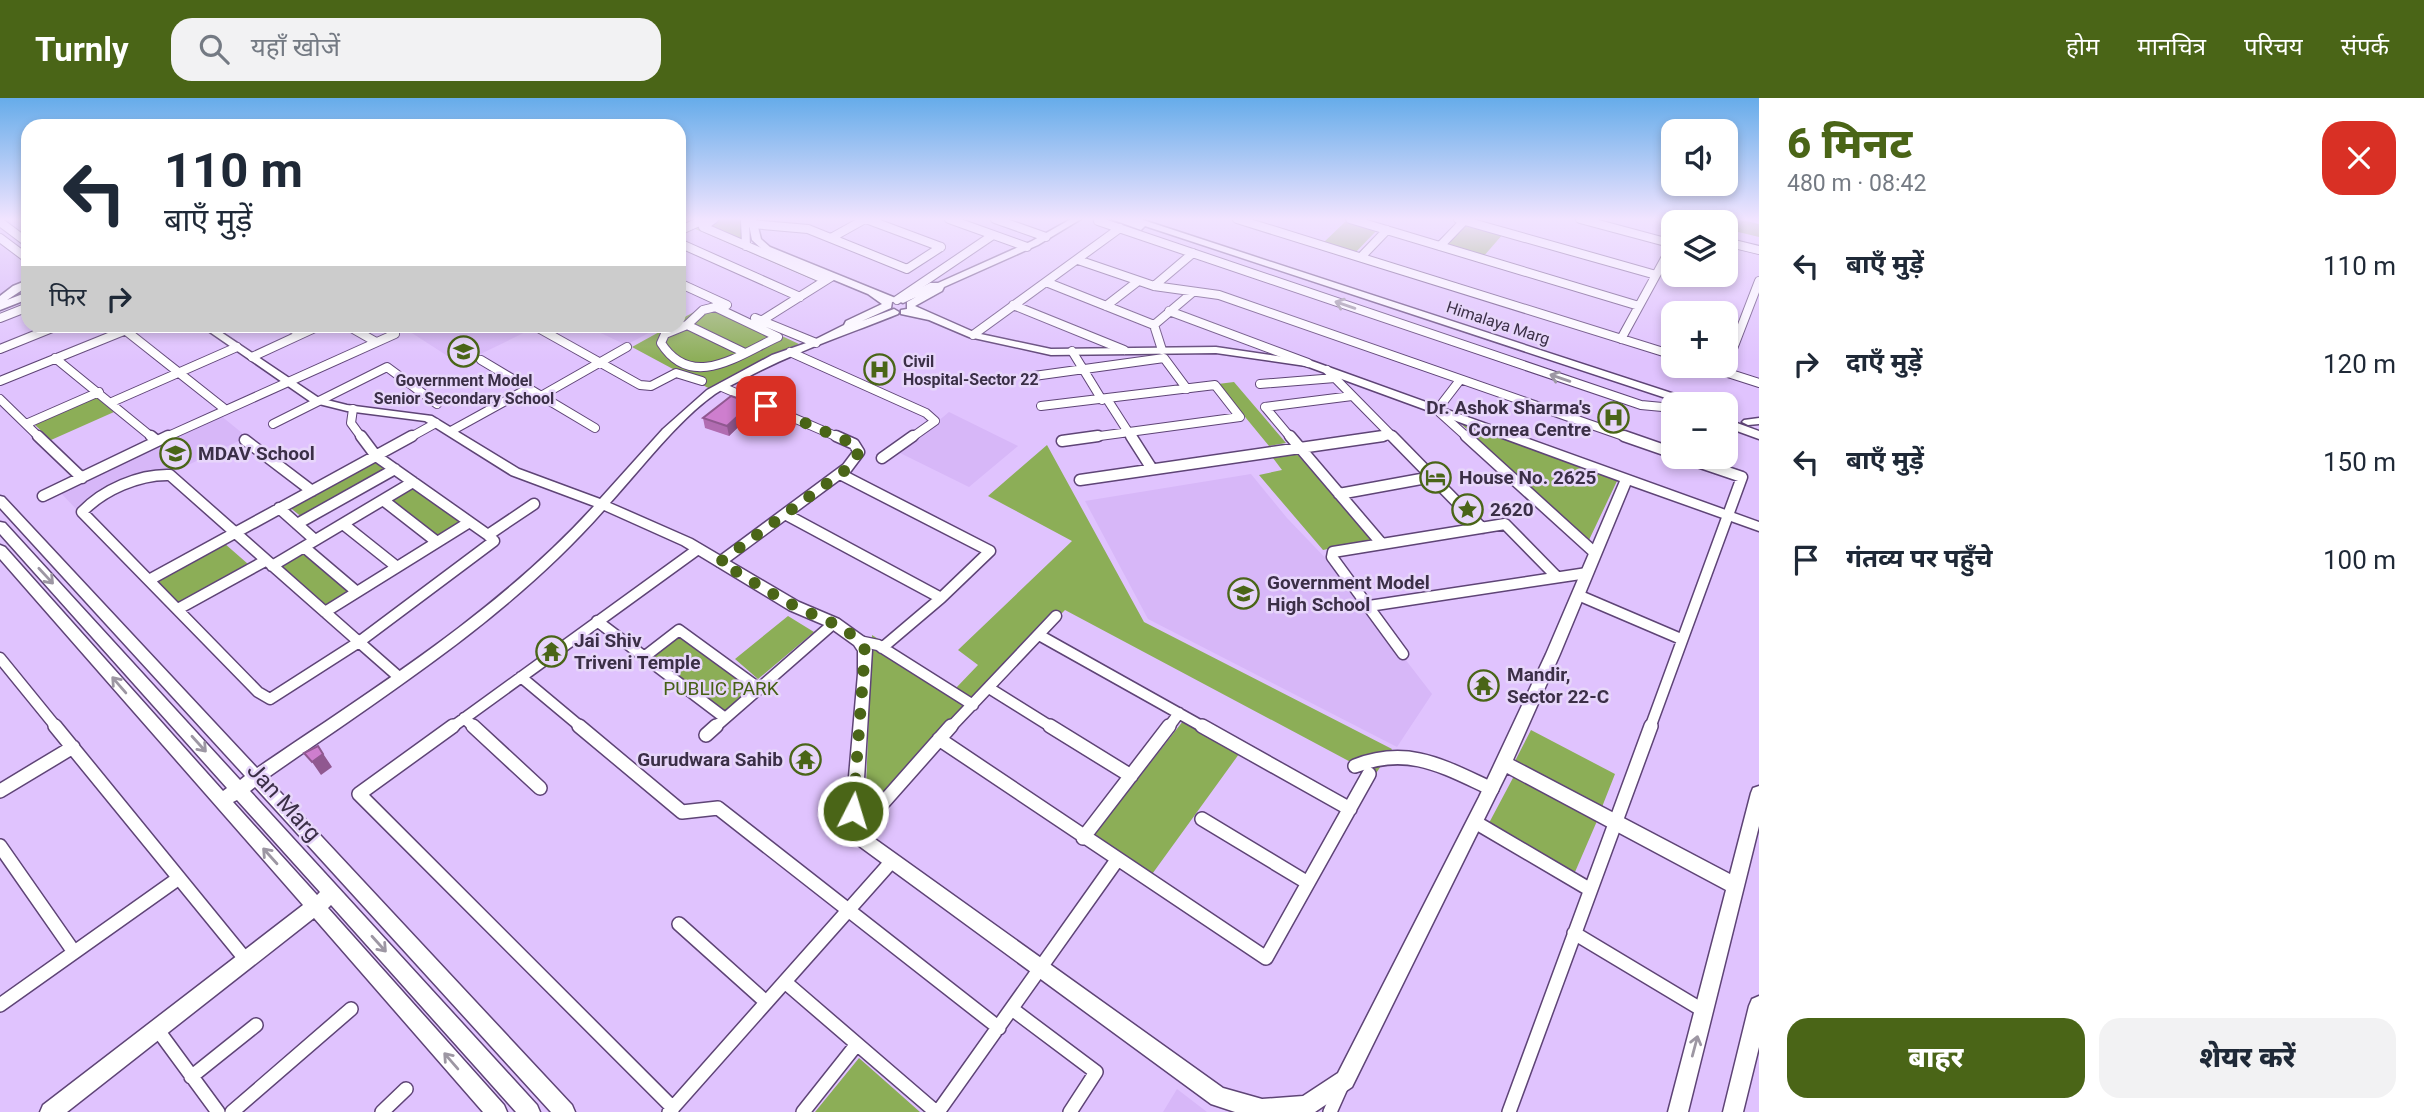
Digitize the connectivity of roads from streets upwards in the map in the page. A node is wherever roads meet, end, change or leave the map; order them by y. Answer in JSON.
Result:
{"nodes":[{"id":1,"x":731,"y":266,"type":"edge"},
{"id":2,"x":799,"y":266,"type":"edge"},
{"id":3,"x":805,"y":266,"type":"edge"},
{"id":4,"x":951,"y":266,"type":"edge"},
{"id":5,"x":983,"y":266,"type":"edge"},
{"id":6,"x":1069,"y":266,"type":"edge"},
{"id":7,"x":1095,"y":266,"type":"edge"},
{"id":8,"x":1178,"y":266,"type":"edge"},
{"id":9,"x":1230,"y":266,"type":"edge"},
{"id":10,"x":1249,"y":266,"type":"edge"},
{"id":11,"x":1270,"y":266,"type":"edge"},
{"id":12,"x":1391,"y":266,"type":"edge"},
{"id":13,"x":1507,"y":266,"type":"edge"},
{"id":14,"x":1626,"y":266,"type":"edge"},
{"id":15,"x":1661,"y":266,"type":"edge"},
{"id":16,"x":1656,"y":275,"type":"junction"},
{"id":17,"x":830,"y":278,"type":"junction"},
{"id":18,"x":1759,"y":281,"type":"edge"},
{"id":19,"x":1045,"y":282,"type":"junction"},
{"id":20,"x":1138,"y":282,"type":"junction"},
{"id":21,"x":21,"y":286,"type":"edge"},
{"id":22,"x":686,"y":286,"type":"edge"},
{"id":23,"x":1154,"y":286,"type":"junction"},
{"id":24,"x":1193,"y":292,"type":"junction"},
{"id":25,"x":21,"y":296,"type":"edge"},
{"id":26,"x":800,"y":297,"type":"junction"},
{"id":27,"x":0,"y":303,"type":"edge"},
{"id":28,"x":899,"y":305,"type":"junction"},
{"id":29,"x":1013,"y":305,"type":"junction"},
{"id":30,"x":1106,"y":306,"type":"junction"},
{"id":31,"x":1639,"y":306,"type":"junction"},
{"id":32,"x":21,"y":310,"type":"edge"},
{"id":33,"x":1170,"y":311,"type":"junction"},
{"id":34,"x":0,"y":318,"type":"edge"},
{"id":35,"x":761,"y":321,"type":"junction"},
{"id":36,"x":687,"y":325,"type":"joint"},
{"id":37,"x":1154,"y":325,"type":"junction"},
{"id":38,"x":40,"y":333,"type":"edge"},
{"id":39,"x":117,"y":333,"type":"edge"},
{"id":40,"x":125,"y":333,"type":"edge"},
{"id":41,"x":217,"y":333,"type":"edge"},
{"id":42,"x":360,"y":333,"type":"edge"},
{"id":43,"x":545,"y":333,"type":"edge"},
{"id":44,"x":667,"y":333,"type":"edge"},
{"id":45,"x":301,"y":334,"type":"edge"},
{"id":46,"x":395,"y":334,"type":"dead end"},
{"id":47,"x":973,"y":335,"type":"junction"},
{"id":48,"x":1738,"y":336,"type":"edge"},
{"id":49,"x":1621,"y":339,"type":"junction"},
{"id":50,"x":376,"y":342,"type":"junction"},
{"id":51,"x":816,"y":343,"type":"junction"},
{"id":52,"x":237,"y":346,"type":"junction"},
{"id":53,"x":627,"y":347,"type":"dead end"},
{"id":54,"x":0,"y":349,"type":"edge"},
{"id":55,"x":1124,"y":350,"type":"junction"},
{"id":56,"x":1162,"y":350,"type":"junction"},
{"id":57,"x":1072,"y":351,"type":"junction"},
{"id":58,"x":1661,"y":351,"type":"edge"},
{"id":59,"x":743,"y":352,"type":"junction"},
{"id":60,"x":790,"y":352,"type":"junction"},
{"id":61,"x":252,"y":357,"type":"junction"},
{"id":62,"x":55,"y":358,"type":"junction"},
{"id":63,"x":481,"y":360,"type":"dead end"},
{"id":64,"x":600,"y":363,"type":"junction"},
{"id":65,"x":1308,"y":363,"type":"junction"},
{"id":66,"x":1083,"y":369,"type":"junction"},
{"id":67,"x":177,"y":373,"type":"junction"},
{"id":68,"x":1331,"y":374,"type":"junction"},
{"id":69,"x":1034,"y":376,"type":"dead end"},
{"id":70,"x":1738,"y":376,"type":"edge"},
{"id":71,"x":1460,"y":380,"type":"junction"},
{"id":72,"x":0,"y":381,"type":"edge"},
{"id":73,"x":702,"y":381,"type":"dead end"},
{"id":74,"x":288,"y":382,"type":"junction"},
{"id":75,"x":1759,"y":383,"type":"edge"},
{"id":76,"x":1259,"y":384,"type":"dead end"},
{"id":77,"x":529,"y":388,"type":"junction"},
{"id":78,"x":720,"y":388,"type":"junction"},
{"id":79,"x":1187,"y":389,"type":"junction"},
{"id":80,"x":99,"y":392,"type":"junction"},
{"id":81,"x":1661,"y":393,"type":"edge"},
{"id":82,"x":541,"y":396,"type":"junction"},
{"id":83,"x":1352,"y":396,"type":"junction"},
{"id":84,"x":0,"y":399,"type":"edge"},
{"id":85,"x":1105,"y":399,"type":"junction"},
{"id":86,"x":319,"y":401,"type":"junction"},
{"id":87,"x":112,"y":402,"type":"junction"},
{"id":88,"x":1661,"y":403,"type":"edge"},
{"id":89,"x":437,"y":404,"type":"dead end"},
{"id":90,"x":1041,"y":406,"type":"dead end"},
{"id":91,"x":1661,"y":406,"type":"edge"},
{"id":92,"x":353,"y":409,"type":"junction"},
{"id":93,"x":226,"y":410,"type":"junction"},
{"id":94,"x":1437,"y":410,"type":"junction"},
{"id":95,"x":436,"y":423,"type":"junction"},
{"id":96,"x":26,"y":424,"type":"junction"},
{"id":97,"x":273,"y":424,"type":"dead end"},
{"id":98,"x":1752,"y":424,"type":"edge"},
{"id":99,"x":595,"y":428,"type":"dead end"},
{"id":100,"x":451,"y":431,"type":"junction"},
{"id":101,"x":1128,"y":432,"type":"junction"},
{"id":102,"x":1391,"y":435,"type":"junction"},
{"id":103,"x":1759,"y":437,"type":"edge"},
{"id":104,"x":245,"y":440,"type":"dead end"},
{"id":105,"x":157,"y":441,"type":"junction"},
{"id":106,"x":1062,"y":441,"type":"dead end"},
{"id":107,"x":1300,"y":448,"type":"junction"},
{"id":108,"x":1661,"y":449,"type":"edge"},
{"id":109,"x":376,"y":456,"type":"junction"},
{"id":110,"x":882,"y":458,"type":"dead end"},
{"id":111,"x":395,"y":469,"type":"junction"},
{"id":112,"x":1152,"y":469,"type":"junction"},
{"id":113,"x":1718,"y":469,"type":"edge"},
{"id":114,"x":839,"y":474,"type":"junction"},
{"id":115,"x":1432,"y":477,"type":"junction"},
{"id":116,"x":82,"y":478,"type":"junction"},
{"id":117,"x":1627,"y":478,"type":"junction"},
{"id":118,"x":1080,"y":480,"type":"dead end"},
{"id":119,"x":413,"y":482,"type":"junction"},
{"id":120,"x":312,"y":491,"type":"junction"},
{"id":121,"x":1339,"y":494,"type":"junction"},
{"id":122,"x":43,"y":496,"type":"dead end"},
{"id":123,"x":0,"y":500,"type":"edge"},
{"id":124,"x":383,"y":500,"type":"junction"},
{"id":125,"x":534,"y":504,"type":"dead end"},
{"id":126,"x":606,"y":507,"type":"junction"},
{"id":127,"x":279,"y":509,"type":"junction"},
{"id":128,"x":785,"y":514,"type":"junction"},
{"id":129,"x":1727,"y":515,"type":"junction"},
{"id":130,"x":468,"y":523,"type":"junction"},
{"id":131,"x":297,"y":524,"type":"junction"},
{"id":132,"x":343,"y":524,"type":"junction"},
{"id":133,"x":0,"y":526,"type":"edge"},
{"id":134,"x":1482,"y":527,"type":"junction"},
{"id":135,"x":1759,"y":527,"type":"edge"},
{"id":136,"x":234,"y":534,"type":"junction"},
{"id":137,"x":488,"y":535,"type":"junction"},
{"id":138,"x":315,"y":540,"type":"junction"},
{"id":139,"x":437,"y":542,"type":"junction"},
{"id":140,"x":1382,"y":544,"type":"junction"},
{"id":141,"x":304,"y":547,"type":"junction"},
{"id":142,"x":698,"y":549,"type":"junction"},
{"id":143,"x":0,"y":550,"type":"edge"},
{"id":144,"x":1595,"y":554,"type":"junction"},
{"id":145,"x":720,"y":562,"type":"junction"},
{"id":146,"x":268,"y":564,"type":"junction"},
{"id":147,"x":397,"y":567,"type":"junction"},
{"id":148,"x":1587,"y":573,"type":"junction"},
{"id":149,"x":1557,"y":577,"type":"junction"},
{"id":150,"x":149,"y":580,"type":"junction"},
{"id":151,"x":357,"y":592,"type":"junction"},
{"id":152,"x":1578,"y":595,"type":"junction"},
{"id":153,"x":941,"y":598,"type":"junction"},
{"id":154,"x":1369,"y":606,"type":"junction"},
{"id":155,"x":178,"y":609,"type":"junction"},
{"id":156,"x":325,"y":612,"type":"junction"},
{"id":157,"x":1056,"y":616,"type":"dead end"},
{"id":158,"x":597,"y":621,"type":"junction"},
{"id":159,"x":834,"y":624,"type":"junction"},
{"id":160,"x":1039,"y":635,"type":"junction"},
{"id":161,"x":1681,"y":639,"type":"junction"},
{"id":162,"x":859,"y":641,"type":"junction"},
{"id":163,"x":359,"y":642,"type":"junction"},
{"id":164,"x":882,"y":648,"type":"junction"},
{"id":165,"x":1404,"y":654,"type":"dead end"},
{"id":166,"x":644,"y":657,"type":"junction"},
{"id":167,"x":0,"y":658,"type":"edge"},
{"id":168,"x":521,"y":677,"type":"junction"},
{"id":169,"x":400,"y":678,"type":"junction"},
{"id":170,"x":989,"y":688,"type":"junction"},
{"id":171,"x":760,"y":689,"type":"junction"},
{"id":172,"x":973,"y":705,"type":"junction"},
{"id":173,"x":1179,"y":713,"type":"junction"},
{"id":174,"x":464,"y":718,"type":"junction"},
{"id":175,"x":725,"y":718,"type":"junction"},
{"id":176,"x":706,"y":735,"type":"dead end"},
{"id":177,"x":939,"y":739,"type":"junction"},
{"id":178,"x":72,"y":747,"type":"junction"},
{"id":179,"x":1503,"y":763,"type":"junction"},
{"id":180,"x":1355,"y":766,"type":"dead end"},
{"id":181,"x":1369,"y":774,"type":"dead end"},
{"id":182,"x":1130,"y":776,"type":"junction"},
{"id":183,"x":257,"y":777,"type":"junction"},
{"id":184,"x":540,"y":788,"type":"dead end"},
{"id":185,"x":239,"y":789,"type":"junction"},
{"id":186,"x":1492,"y":789,"type":"junction"},
{"id":187,"x":0,"y":791,"type":"edge"},
{"id":188,"x":1759,"y":793,"type":"edge"},
{"id":189,"x":222,"y":801,"type":"junction"},
{"id":190,"x":1350,"y":809,"type":"junction"},
{"id":191,"x":1202,"y":819,"type":"dead end"},
{"id":192,"x":1614,"y":821,"type":"junction"},
{"id":193,"x":1475,"y":822,"type":"junction"},
{"id":194,"x":859,"y":830,"type":"junction"},
{"id":195,"x":1083,"y":838,"type":"junction"},
{"id":196,"x":0,"y":846,"type":"edge"},
{"id":197,"x":1117,"y":860,"type":"junction"},
{"id":198,"x":892,"y":861,"type":"junction"},
{"id":199,"x":178,"y":877,"type":"junction"},
{"id":200,"x":1308,"y":883,"type":"junction"},
{"id":201,"x":1736,"y":886,"type":"junction"},
{"id":202,"x":1589,"y":890,"type":"junction"},
{"id":203,"x":333,"y":893,"type":"junction"},
{"id":204,"x":315,"y":907,"type":"junction"},
{"id":205,"x":848,"y":911,"type":"junction"},
{"id":206,"x":679,"y":924,"type":"dead end"},
{"id":207,"x":1574,"y":933,"type":"junction"},
{"id":208,"x":74,"y":953,"type":"junction"},
{"id":209,"x":246,"y":960,"type":"junction"},
{"id":210,"x":1041,"y":969,"type":"junction"},
{"id":211,"x":785,"y":982,"type":"junction"},
{"id":212,"x":766,"y":1003,"type":"junction"},
{"id":213,"x":0,"y":1005,"type":"edge"},
{"id":214,"x":1759,"y":1006,"type":"edge"},
{"id":215,"x":351,"y":1009,"type":"dead end"},
{"id":216,"x":1012,"y":1009,"type":"junction"},
{"id":217,"x":1704,"y":1011,"type":"junction"},
{"id":218,"x":256,"y":1025,"type":"dead end"},
{"id":219,"x":999,"y":1028,"type":"junction"},
{"id":220,"x":157,"y":1029,"type":"junction"},
{"id":221,"x":857,"y":1044,"type":"junction"},
{"id":222,"x":191,"y":1077,"type":"junction"},
{"id":223,"x":1345,"y":1080,"type":"junction"},
{"id":224,"x":406,"y":1089,"type":"dead end"},
{"id":225,"x":671,"y":1110,"type":"edge"},
{"id":226,"x":1264,"y":1110,"type":"edge"},
{"id":227,"x":50,"y":1112,"type":"edge"},
{"id":228,"x":218,"y":1112,"type":"edge"},
{"id":229,"x":232,"y":1112,"type":"edge"},
{"id":230,"x":382,"y":1112,"type":"edge"},
{"id":231,"x":497,"y":1112,"type":"edge"},
{"id":232,"x":530,"y":1112,"type":"edge"},
{"id":233,"x":565,"y":1112,"type":"edge"},
{"id":234,"x":803,"y":1112,"type":"edge"},
{"id":235,"x":937,"y":1112,"type":"edge"},
{"id":236,"x":1070,"y":1112,"type":"edge"},
{"id":237,"x":1330,"y":1112,"type":"edge"},
{"id":238,"x":1509,"y":1112,"type":"edge"},
{"id":239,"x":1678,"y":1112,"type":"edge"},
{"id":240,"x":1734,"y":1112,"type":"edge"}],
"edges":[{"from":1,"to":26,"type":"street"},
{"from":2,"to":17,"type":"street"},
{"from":3,"to":17,"type":"street"},
{"from":4,"to":28,"type":"street"},
{"from":5,"to":28,"type":"street"},
{"from":6,"to":19,"type":"street"},
{"from":7,"to":20,"type":"street"},
{"from":8,"to":23,"type":"street"},
{"from":91,"to":9,"type":"street","one_way":true},
{"from":10,"to":88,"type":"street","name":"Himalaya Marg"},
{"from":11,"to":81,"type":"street","name":"Himalaya Marg"},
{"from":12,"to":49,"type":"street"},
{"from":13,"to":31,"type":"street"},
{"from":14,"to":16,"type":"street"},
{"from":15,"to":16,"type":"street"},
{"from":16,"to":31,"type":"street"},
{"from":17,"to":26,"type":"street"},
{"from":17,"to":28,"type":"street"},
{"from":18,"to":48,"type":"street"},
{"from":19,"to":29,"type":"street"},
{"from":19,"to":30,"type":"street"},
{"from":20,"to":23,"type":"street"},
{"from":20,"to":30,"type":"street"},
{"from":21,"to":27,"type":"street"},
{"from":22,"to":35,"type":"street"},
{"from":23,"to":24,"type":"street"},
{"from":24,"to":33,"type":"street"},
{"from":24,"to":71,"type":"street"},
{"from":25,"to":27,"type":"street"},
{"from":26,"to":35,"type":"street"},
{"from":28,"to":47,"type":"street"},
{"from":28,"to":51,"type":"street"},
{"from":29,"to":47,"type":"street"},
{"from":29,"to":55,"type":"street"},
{"from":30,"to":37,"type":"street"},
{"from":31,"to":49,"type":"street"},
{"from":32,"to":34,"type":"street"},
{"from":33,"to":37,"type":"street"},
{"from":33,"to":65,"type":"street"},
{"from":35,"to":51,"type":"street"},
{"from":36,"to":59,"type":"street"},
{"from":36,"to":59,"type":"street"},
{"from":37,"to":56,"type":"street"},
{"from":38,"to":54,"type":"street"},
{"from":39,"to":62,"type":"street"},
{"from":40,"to":67,"type":"street"},
{"from":41,"to":52,"type":"street"},
{"from":42,"to":50,"type":"street"},
{"from":43,"to":64,"type":"street"},
{"from":44,"to":59,"type":"street"},
{"from":45,"to":61,"type":"street"},
{"from":46,"to":50,"type":"street"},
{"from":47,"to":57,"type":"street"},
{"from":49,"to":58,"type":"street"},
{"from":50,"to":74,"type":"street"},
{"from":51,"to":60,"type":"street"},
{"from":52,"to":61,"type":"street"},
{"from":52,"to":67,"type":"street"},
{"from":53,"to":64,"type":"street"},
{"from":55,"to":56,"type":"street"},
{"from":55,"to":57,"type":"street"},
{"from":56,"to":65,"type":"street"},
{"from":57,"to":66,"type":"street"},
{"from":60,"to":78,"type":"street"},
{"from":60,"to":110,"type":"street"},
{"from":61,"to":74,"type":"street"},
{"from":62,"to":72,"type":"street"},
{"from":62,"to":80,"type":"street"},
{"from":63,"to":77,"type":"street"},
{"from":64,"to":73,"type":"street"},
{"from":64,"to":82,"type":"street"},
{"from":65,"to":68,"type":"street"},
{"from":66,"to":69,"type":"street"},
{"from":66,"to":79,"type":"street"},
{"from":66,"to":85,"type":"street"},
{"from":67,"to":87,"type":"street"},
{"from":67,"to":93,"type":"street"},
{"from":68,"to":76,"type":"street"},
{"from":68,"to":83,"type":"street"},
{"from":68,"to":94,"type":"street"},
{"from":70,"to":75,"type":"street"},
{"from":71,"to":94,"type":"street"},
{"from":71,"to":108,"type":"street"},
{"from":74,"to":86,"type":"street"},
{"from":74,"to":93,"type":"street"},
{"from":77,"to":82,"type":"street"},
{"from":77,"to":100,"type":"street"},
{"from":78,"to":114,"type":"street"},
{"from":78,"to":126,"type":"street"},
{"from":79,"to":85,"type":"street"},
{"from":79,"to":101,"type":"street"},
{"from":80,"to":87,"type":"street"},
{"from":80,"to":96,"type":"street"},
{"from":82,"to":99,"type":"street"},
{"from":83,"to":102,"type":"street"},
{"from":83,"to":107,"type":"street"},
{"from":84,"to":96,"type":"street"},
{"from":85,"to":90,"type":"street"},
{"from":85,"to":101,"type":"street"},
{"from":86,"to":89,"type":"street"},
{"from":86,"to":92,"type":"street"},
{"from":86,"to":97,"type":"street"},
{"from":87,"to":105,"type":"street"},
{"from":92,"to":95,"type":"street"},
{"from":92,"to":109,"type":"street"},
{"from":93,"to":105,"type":"street"},
{"from":94,"to":117,"type":"street"},
{"from":94,"to":144,"type":"street"},
{"from":95,"to":100,"type":"street"},
{"from":95,"to":109,"type":"street"},
{"from":96,"to":116,"type":"street"},
{"from":98,"to":103,"type":"street"},
{"from":100,"to":126,"type":"street"},
{"from":101,"to":106,"type":"street"},
{"from":101,"to":112,"type":"street"},
{"from":102,"to":107,"type":"street"},
{"from":102,"to":115,"type":"street"},
{"from":104,"to":120,"type":"street"},
{"from":105,"to":116,"type":"street"},
{"from":107,"to":112,"type":"street"},
{"from":107,"to":121,"type":"street"},
{"from":109,"to":111,"type":"street"},
{"from":109,"to":120,"type":"street"},
{"from":111,"to":119,"type":"street"},
{"from":111,"to":131,"type":"street"},
{"from":112,"to":118,"type":"street"},
{"from":113,"to":129,"type":"street"},
{"from":114,"to":128,"type":"street"},
{"from":114,"to":153,"type":"street"},
{"from":115,"to":121,"type":"street"},
{"from":115,"to":134,"type":"street"},
{"from":116,"to":122,"type":"street"},
{"from":117,"to":129,"type":"street"},
{"from":117,"to":144,"type":"street"},
{"from":119,"to":124,"type":"street"},
{"from":119,"to":130,"type":"street"},
{"from":120,"to":127,"type":"street"},
{"from":121,"to":140,"type":"street"},
{"from":123,"to":183,"type":"street"},
{"from":124,"to":132,"type":"street"},
{"from":124,"to":139,"type":"street"},
{"from":125,"to":137,"type":"street"},
{"from":126,"to":142,"type":"street"},
{"from":126,"to":169,"type":"street"},
{"from":127,"to":131,"type":"street"},
{"from":127,"to":136,"type":"street"},
{"from":128,"to":145,"type":"street"},
{"from":128,"to":153,"type":"street"},
{"from":129,"to":135,"type":"street"},
{"from":129,"to":161,"type":"street"},
{"from":130,"to":137,"type":"street"},
{"from":130,"to":139,"type":"street"},
{"from":131,"to":138,"type":"street"},
{"from":132,"to":138,"type":"street"},
{"from":132,"to":147,"type":"street"},
{"from":133,"to":185,"type":"street","name":"Jan Marg","one_way":true},
{"from":134,"to":140,"type":"street"},
{"from":134,"to":149,"type":"street"},
{"from":136,"to":146,"type":"street"},
{"from":136,"to":150,"type":"street"},
{"from":136,"to":150,"type":"street"},
{"from":137,"to":163,"type":"street"},
{"from":138,"to":141,"type":"street"},
{"from":139,"to":147,"type":"street"},
{"from":140,"to":154,"type":"street"},
{"from":141,"to":146,"type":"street"},
{"from":141,"to":151,"type":"street"},
{"from":142,"to":145,"type":"street"},
{"from":142,"to":158,"type":"street"},
{"from":189,"to":143,"type":"street","one_way":true},
{"from":144,"to":148,"type":"street"},
{"from":145,"to":159,"type":"street"},
{"from":146,"to":155,"type":"street"},
{"from":146,"to":156,"type":"street"},
{"from":147,"to":151,"type":"street"},
{"from":148,"to":149,"type":"street"},
{"from":148,"to":152,"type":"street"},
{"from":149,"to":154,"type":"street"},
{"from":150,"to":155,"type":"street"},
{"from":151,"to":156,"type":"street"},
{"from":152,"to":161,"type":"street"},
{"from":152,"to":179,"type":"street"},
{"from":153,"to":164,"type":"street"},
{"from":154,"to":165,"type":"street"},
{"from":155,"to":163,"type":"street"},
{"from":156,"to":163,"type":"street"},
{"from":157,"to":160,"type":"street"},
{"from":158,"to":166,"type":"street"},
{"from":158,"to":168,"type":"street"},
{"from":159,"to":162,"type":"street"},
{"from":159,"to":171,"type":"street"},
{"from":160,"to":170,"type":"street"},
{"from":160,"to":173,"type":"street"},
{"from":161,"to":192,"type":"street"},
{"from":162,"to":164,"type":"street"},
{"from":162,"to":194,"type":"street"},
{"from":163,"to":169,"type":"street"},
{"from":164,"to":172,"type":"street"},
{"from":166,"to":171,"type":"street"},
{"from":166,"to":175,"type":"street"},
{"from":167,"to":178,"type":"street"},
{"from":168,"to":174,"type":"street"},
{"from":168,"to":205,"type":"street"},
{"from":169,"to":183,"type":"street"},
{"from":170,"to":172,"type":"street"},
{"from":170,"to":182,"type":"street"},
{"from":171,"to":175,"type":"street"},
{"from":172,"to":177,"type":"street"},
{"from":173,"to":182,"type":"street"},
{"from":173,"to":190,"type":"street"},
{"from":174,"to":184,"type":"street"},
{"from":174,"to":225,"type":"street"},
{"from":175,"to":176,"type":"street"},
{"from":177,"to":194,"type":"street"},
{"from":177,"to":195,"type":"street"},
{"from":178,"to":187,"type":"street"},
{"from":178,"to":199,"type":"street"},
{"from":179,"to":186,"type":"street"},
{"from":179,"to":192,"type":"street"},
{"from":180,"to":186,"type":"street"},
{"from":181,"to":190,"type":"street"},
{"from":182,"to":195,"type":"street"},
{"from":183,"to":185,"type":"street"},
{"from":183,"to":233,"type":"street"},
{"from":185,"to":189,"type":"street"},
{"from":185,"to":203,"type":"street","name":"Jan Marg"},
{"from":186,"to":193,"type":"street"},
{"from":188,"to":201,"type":"street"},
{"from":204,"to":189,"type":"street","one_way":true},
{"from":190,"to":200,"type":"street"},
{"from":191,"to":200,"type":"street"},
{"from":192,"to":201,"type":"street"},
{"from":192,"to":202,"type":"street"},
{"from":193,"to":202,"type":"street"},
{"from":193,"to":223,"type":"street"},
{"from":194,"to":198,"type":"street"},
{"from":195,"to":197,"type":"street"},
{"from":196,"to":208,"type":"street"},
{"from":197,"to":200,"type":"street"},
{"from":197,"to":210,"type":"street"},
{"from":198,"to":205,"type":"street"},
{"from":198,"to":210,"type":"street"},
{"from":199,"to":208,"type":"street"},
{"from":199,"to":209,"type":"street"},
{"from":201,"to":217,"type":"street"},
{"from":202,"to":207,"type":"street"},
{"from":203,"to":204,"type":"street"},
{"from":203,"to":232,"type":"street","name":"Jan Marg","one_way":true},
{"from":204,"to":209,"type":"street"},
{"from":231,"to":204,"type":"street","one_way":true},
{"from":205,"to":211,"type":"street"},
{"from":205,"to":219,"type":"street"},
{"from":206,"to":212,"type":"street"},
{"from":207,"to":217,"type":"street"},
{"from":207,"to":238,"type":"street"},
{"from":208,"to":213,"type":"street"},
{"from":209,"to":220,"type":"street"},
{"from":210,"to":216,"type":"street"},
{"from":210,"to":226,"type":"street"},
{"from":211,"to":212,"type":"street"},
{"from":211,"to":221,"type":"street"},
{"from":212,"to":225,"type":"street"},
{"from":214,"to":240,"type":"street"},
{"from":215,"to":229,"type":"street"},
{"from":216,"to":219,"type":"street"},
{"from":216,"to":236,"type":"street"},
{"from":239,"to":217,"type":"street","one_way":true},
{"from":218,"to":222,"type":"street"},
{"from":219,"to":235,"type":"street"},
{"from":220,"to":222,"type":"street"},
{"from":220,"to":227,"type":"street"},
{"from":221,"to":234,"type":"street"},
{"from":221,"to":235,"type":"street"},
{"from":222,"to":228,"type":"street"},
{"from":223,"to":226,"type":"street"},
{"from":223,"to":237,"type":"street"},
{"from":224,"to":230,"type":"street"}]}
